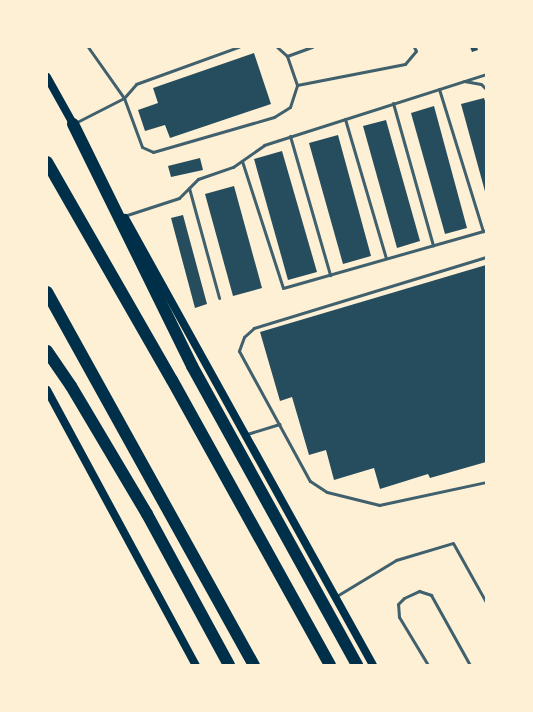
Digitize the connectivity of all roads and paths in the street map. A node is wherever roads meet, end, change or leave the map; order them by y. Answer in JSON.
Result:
{"nodes":[{"id":1,"x":88,"y":47,"type":"edge"},
{"id":2,"x":238,"y":47,"type":"edge"},
{"id":3,"x":277,"y":47,"type":"edge"},
{"id":4,"x":312,"y":47,"type":"edge"},
{"id":5,"x":414,"y":47,"type":"edge"},
{"id":6,"x":287,"y":56,"type":"junction"},
{"id":7,"x":486,"y":74,"type":"edge"},
{"id":8,"x":47,"y":77,"type":"edge"},
{"id":9,"x":462,"y":81,"type":"junction"},
{"id":10,"x":297,"y":85,"type":"junction"},
{"id":11,"x":439,"y":88,"type":"junction"},
{"id":12,"x":486,"y":89,"type":"edge"},
{"id":13,"x":124,"y":98,"type":"junction"},
{"id":14,"x":393,"y":103,"type":"junction"},
{"id":15,"x":345,"y":119,"type":"junction"},
{"id":16,"x":73,"y":124,"type":"junction"},
{"id":17,"x":290,"y":136,"type":"junction"},
{"id":18,"x":242,"y":161,"type":"junction"},
{"id":19,"x":47,"y":162,"type":"edge"},
{"id":20,"x":189,"y":188,"type":"junction"},
{"id":21,"x":124,"y":216,"type":"junction"},
{"id":22,"x":485,"y":230,"type":"edge"},
{"id":23,"x":433,"y":245,"type":"junction"},
{"id":24,"x":486,"y":257,"type":"edge"},
{"id":25,"x":386,"y":258,"type":"junction"},
{"id":26,"x":330,"y":275,"type":"junction"},
{"id":27,"x":47,"y":292,"type":"edge"},
{"id":28,"x":219,"y":298,"type":"dead end"},
{"id":29,"x":47,"y":351,"type":"edge"},
{"id":30,"x":47,"y":390,"type":"edge"},
{"id":31,"x":279,"y":424,"type":"junction"},
{"id":32,"x":245,"y":435,"type":"junction"},
{"id":33,"x":486,"y":482,"type":"edge"},
{"id":34,"x":335,"y":597,"type":"junction"},
{"id":35,"x":486,"y":602,"type":"edge"},
{"id":36,"x":196,"y":665,"type":"edge"},
{"id":37,"x":229,"y":665,"type":"edge"},
{"id":38,"x":254,"y":665,"type":"edge"},
{"id":39,"x":330,"y":665,"type":"edge"},
{"id":40,"x":357,"y":665,"type":"edge"},
{"id":41,"x":373,"y":665,"type":"edge"},
{"id":42,"x":428,"y":665,"type":"edge"},
{"id":43,"x":470,"y":665,"type":"edge"}],
"edges":[{"from":1,"to":13,"type":"lane"},
{"from":2,"to":13,"type":"lane"},
{"from":3,"to":6,"type":"lane"},
{"from":4,"to":6,"type":"lane"},
{"from":5,"to":10,"type":"lane"},
{"from":6,"to":10,"type":"lane"},
{"from":7,"to":9,"type":"lane"},
{"from":8,"to":16,"type":"main road"},
{"from":9,"to":11,"type":"lane"},
{"from":9,"to":12,"type":"lane"},
{"from":10,"to":13,"type":"lane"},
{"from":11,"to":14,"type":"lane"},
{"from":11,"to":22,"type":"lane"},
{"from":13,"to":16,"type":"lane"},
{"from":14,"to":15,"type":"lane"},
{"from":14,"to":23,"type":"lane"},
{"from":15,"to":17,"type":"lane"},
{"from":15,"to":25,"type":"lane"},
{"from":16,"to":21,"type":"main road"},
{"from":16,"to":40,"type":"highway"},
{"from":17,"to":18,"type":"lane"},
{"from":17,"to":26,"type":"lane"},
{"from":18,"to":20,"type":"lane"},
{"from":18,"to":26,"type":"lane"},
{"from":19,"to":39,"type":"highway"},
{"from":20,"to":21,"type":"lane"},
{"from":20,"to":28,"type":"lane"},
{"from":21,"to":32,"type":"main road"},
{"from":22,"to":23,"type":"lane"},
{"from":23,"to":25,"type":"lane"},
{"from":24,"to":31,"type":"lane"},
{"from":25,"to":26,"type":"lane"},
{"from":27,"to":38,"type":"highway"},
{"from":29,"to":37,"type":"highway"},
{"from":30,"to":36,"type":"main road"},
{"from":31,"to":32,"type":"lane"},
{"from":31,"to":33,"type":"lane"},
{"from":32,"to":34,"type":"main road"},
{"from":34,"to":35,"type":"lane"},
{"from":34,"to":41,"type":"main road"},
{"from":42,"to":43,"type":"lane"}]}
